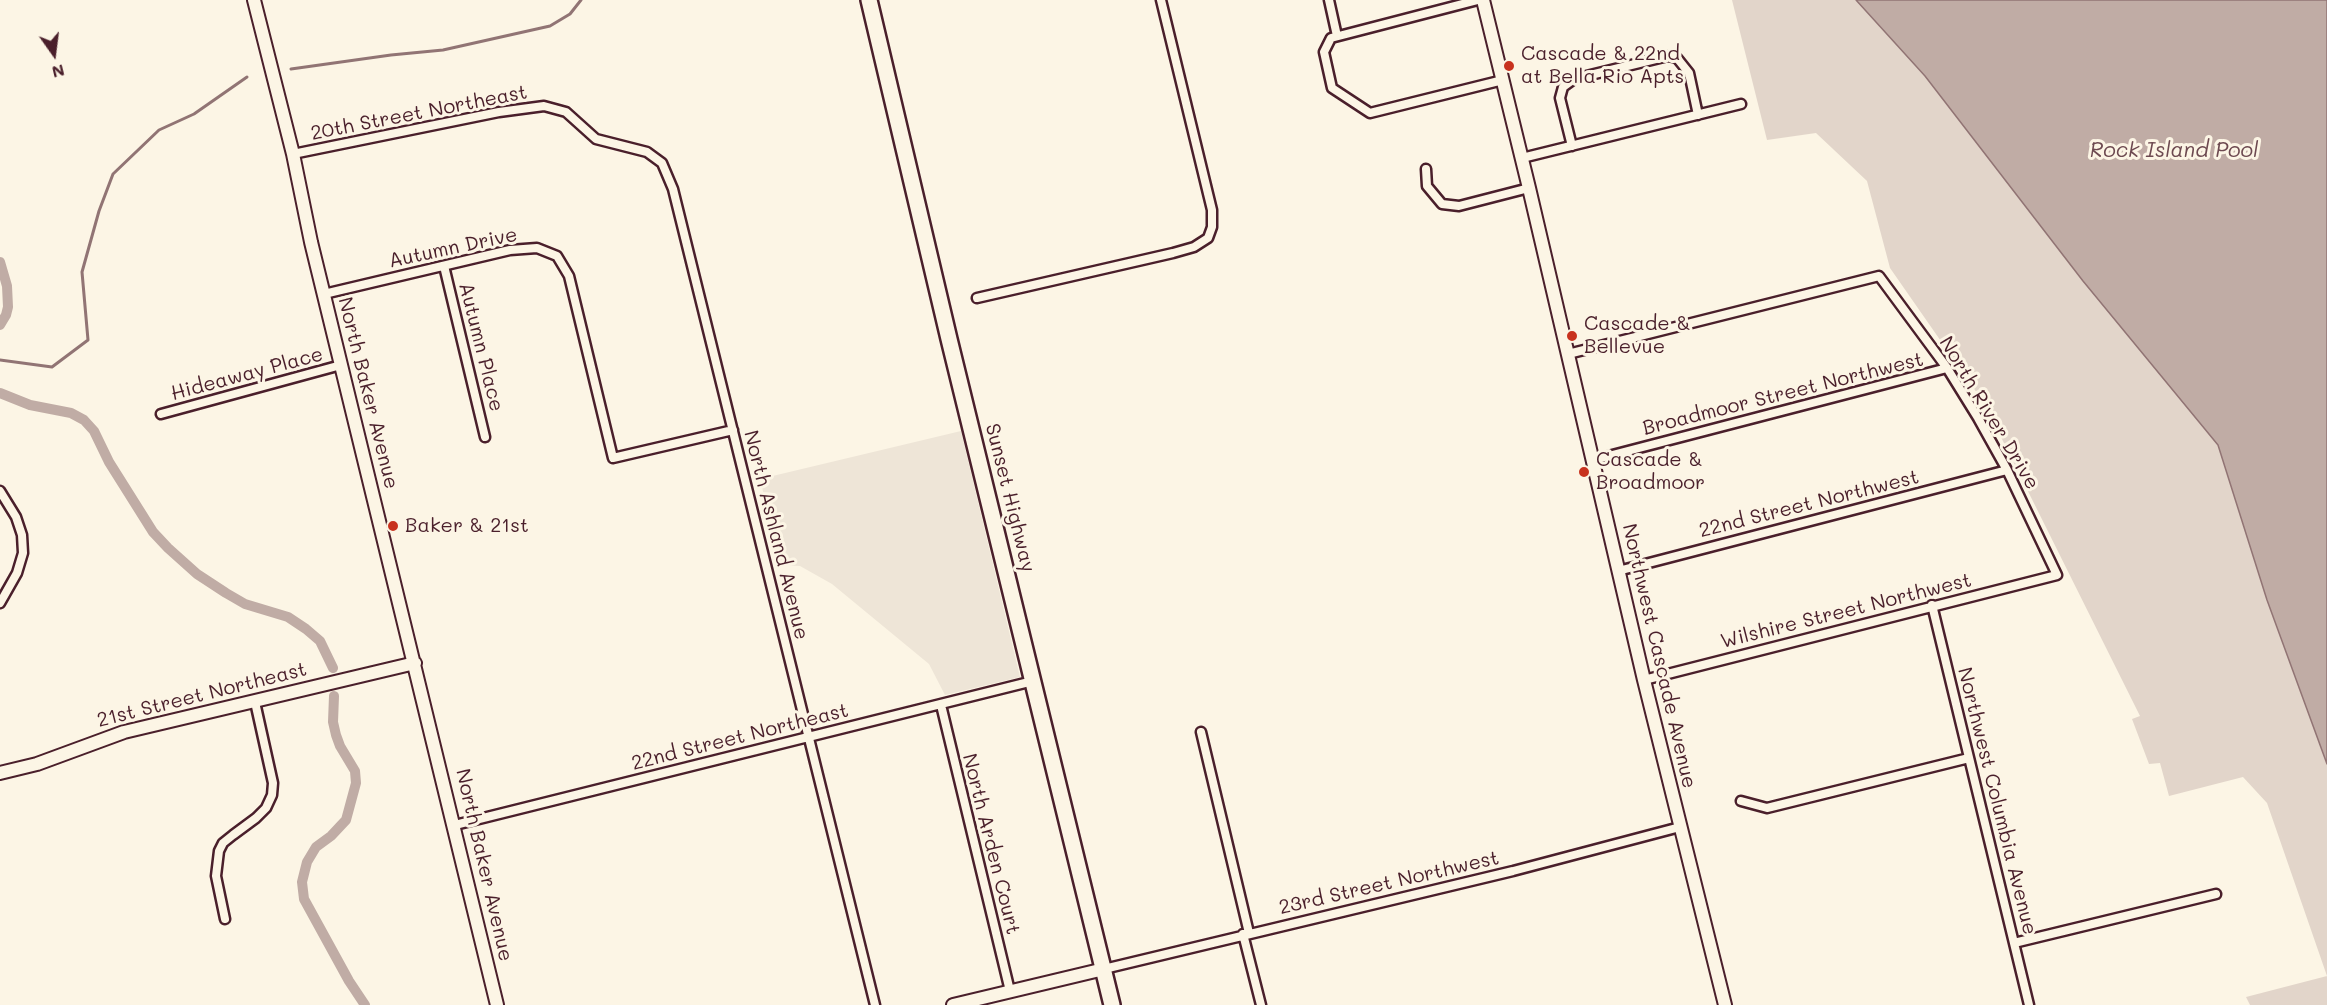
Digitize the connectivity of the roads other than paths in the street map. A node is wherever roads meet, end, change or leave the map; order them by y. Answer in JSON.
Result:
{"nodes":[{"id":1,"x":254,"y":0,"type":"edge"},
{"id":2,"x":869,"y":0,"type":"edge"},
{"id":3,"x":1161,"y":0,"type":"edge"},
{"id":4,"x":1329,"y":0,"type":"edge"},
{"id":5,"x":1478,"y":0,"type":"edge"},
{"id":6,"x":1483,"y":0,"type":"edge"},
{"id":7,"x":1337,"y":36,"type":"junction"},
{"id":8,"x":1503,"y":80,"type":"junction"},
{"id":9,"x":1741,"y":104,"type":"dead end"},
{"id":10,"x":1698,"y":115,"type":"junction"},
{"id":11,"x":581,"y":127,"type":"joint"},
{"id":12,"x":1572,"y":146,"type":"junction"},
{"id":13,"x":293,"y":154,"type":"junction"},
{"id":14,"x":1522,"y":158,"type":"junction"},
{"id":15,"x":1426,"y":169,"type":"dead end"},
{"id":16,"x":1529,"y":188,"type":"junction"},
{"id":17,"x":444,"y":266,"type":"junction"},
{"id":18,"x":324,"y":294,"type":"junction"},
{"id":19,"x":977,"y":298,"type":"dead end"},
{"id":20,"x":1568,"y":354,"type":"junction"},
{"id":21,"x":342,"y":365,"type":"junction"},
{"id":22,"x":1947,"y":368,"type":"junction"},
{"id":23,"x":161,"y":414,"type":"dead end"},
{"id":24,"x":733,"y":430,"type":"junction"},
{"id":25,"x":485,"y":437,"type":"dead end"},
{"id":26,"x":1593,"y":460,"type":"junction"},
{"id":27,"x":2007,"y":470,"type":"junction"},
{"id":28,"x":0,"y":491,"type":"edge"},
{"id":29,"x":1618,"y":571,"type":"junction"},
{"id":30,"x":2057,"y":574,"type":"joint"},
{"id":31,"x":0,"y":603,"type":"edge"},
{"id":32,"x":1932,"y":605,"type":"junction"},
{"id":33,"x":415,"y":663,"type":"junction"},
{"id":34,"x":1644,"y":680,"type":"junction"},
{"id":35,"x":1033,"y":681,"type":"junction"},
{"id":36,"x":255,"y":702,"type":"junction"},
{"id":37,"x":941,"y":705,"type":"junction"},
{"id":38,"x":1202,"y":732,"type":"dead end"},
{"id":39,"x":809,"y":737,"type":"junction"},
{"id":40,"x":1969,"y":758,"type":"junction"},
{"id":41,"x":0,"y":773,"type":"edge"},
{"id":42,"x":1741,"y":801,"type":"dead end"},
{"id":43,"x":455,"y":825,"type":"junction"},
{"id":44,"x":1680,"y":827,"type":"junction"},
{"id":45,"x":2216,"y":894,"type":"dead end"},
{"id":46,"x":225,"y":919,"type":"dead end"},
{"id":47,"x":1246,"y":934,"type":"junction"},
{"id":48,"x":2014,"y":943,"type":"junction"},
{"id":49,"x":1104,"y":969,"type":"junction"},
{"id":50,"x":1010,"y":991,"type":"junction"},
{"id":51,"x":497,"y":1005,"type":"edge"},
{"id":52,"x":875,"y":1005,"type":"edge"},
{"id":53,"x":953,"y":1005,"type":"edge"},
{"id":54,"x":1112,"y":1005,"type":"edge"},
{"id":55,"x":1261,"y":1005,"type":"edge"},
{"id":56,"x":1725,"y":1005,"type":"edge"},
{"id":57,"x":2029,"y":1005,"type":"edge"}],
"edges":[{"from":1,"to":13,"type":"street","name":"North Baker Avenue"},
{"from":2,"to":35,"type":"highway","name":"Sunset Highway"},
{"from":3,"to":19,"type":"street"},
{"from":4,"to":7,"type":"street"},
{"from":5,"to":7,"type":"street"},
{"from":6,"to":8,"type":"street","name":"Northwest Cascade Avenue"},
{"from":7,"to":8,"type":"street"},
{"from":8,"to":14,"type":"street","name":"Northwest Cascade Avenue"},
{"from":9,"to":10,"type":"street"},
{"from":10,"to":12,"type":"street"},
{"from":10,"to":12,"type":"street"},
{"from":11,"to":13,"type":"street","name":"20th Street Northeast"},
{"from":11,"to":24,"type":"street","name":"North Ashland Avenue"},
{"from":12,"to":14,"type":"street"},
{"from":13,"to":18,"type":"street","name":"North Baker Avenue"},
{"from":14,"to":16,"type":"street","name":"Northwest Cascade Avenue"},
{"from":15,"to":16,"type":"street"},
{"from":16,"to":20,"type":"street","name":"Northwest Cascade Avenue"},
{"from":17,"to":18,"type":"street","name":"Autumn Drive"},
{"from":17,"to":24,"type":"street","name":"Autumn Drive"},
{"from":17,"to":25,"type":"street","name":"Autumn Place"},
{"from":18,"to":21,"type":"street","name":"North Baker Avenue"},
{"from":20,"to":22,"type":"street","name":"North River Drive"},
{"from":20,"to":26,"type":"street","name":"Northwest Cascade Avenue"},
{"from":21,"to":23,"type":"street","name":"Hideaway Place"},
{"from":21,"to":33,"type":"street","name":"North Baker Avenue"},
{"from":22,"to":26,"type":"street","name":"Broadmoor Street Northwest"},
{"from":22,"to":27,"type":"street","name":"North River Drive"},
{"from":24,"to":39,"type":"street","name":"North Ashland Avenue"},
{"from":26,"to":29,"type":"street","name":"Northwest Cascade Avenue"},
{"from":27,"to":29,"type":"street","name":"22nd Street Northwest"},
{"from":27,"to":30,"type":"street","name":"North River Drive"},
{"from":28,"to":31,"type":"street"},
{"from":29,"to":34,"type":"street","name":"Northwest Cascade Avenue"},
{"from":30,"to":32,"type":"street","name":"Wilshire Street Northwest"},
{"from":32,"to":34,"type":"street","name":"Wilshire Street Northwest"},
{"from":32,"to":40,"type":"street","name":"Northwest Columbia Avenue"},
{"from":33,"to":36,"type":"street","name":"21st Street Northeast"},
{"from":33,"to":43,"type":"street","name":"North Baker Avenue"},
{"from":34,"to":44,"type":"street","name":"Northwest Cascade Avenue"},
{"from":35,"to":37,"type":"street","name":"22nd Street Northeast"},
{"from":35,"to":49,"type":"highway","name":"Sunset Highway"},
{"from":36,"to":41,"type":"street","name":"21st Street Northeast"},
{"from":36,"to":46,"type":"street"},
{"from":37,"to":39,"type":"street","name":"22nd Street Northeast"},
{"from":37,"to":50,"type":"street","name":"North Arden Court"},
{"from":38,"to":47,"type":"street"},
{"from":39,"to":43,"type":"street","name":"22nd Street Northeast"},
{"from":39,"to":52,"type":"street","name":"North Ashland Avenue"},
{"from":40,"to":42,"type":"street"},
{"from":40,"to":48,"type":"street","name":"Northwest Columbia Avenue"},
{"from":43,"to":51,"type":"street","name":"North Baker Avenue"},
{"from":44,"to":47,"type":"street","name":"23rd Street Northwest"},
{"from":44,"to":56,"type":"street","name":"Northwest Cascade Avenue"},
{"from":45,"to":48,"type":"street"},
{"from":47,"to":49,"type":"street","name":"23rd Street Northwest"},
{"from":47,"to":55,"type":"street"},
{"from":48,"to":57,"type":"street","name":"Northwest Columbia Avenue"},
{"from":49,"to":50,"type":"street"},
{"from":49,"to":54,"type":"highway","name":"Sunset Highway"},
{"from":50,"to":53,"type":"street"}]}
